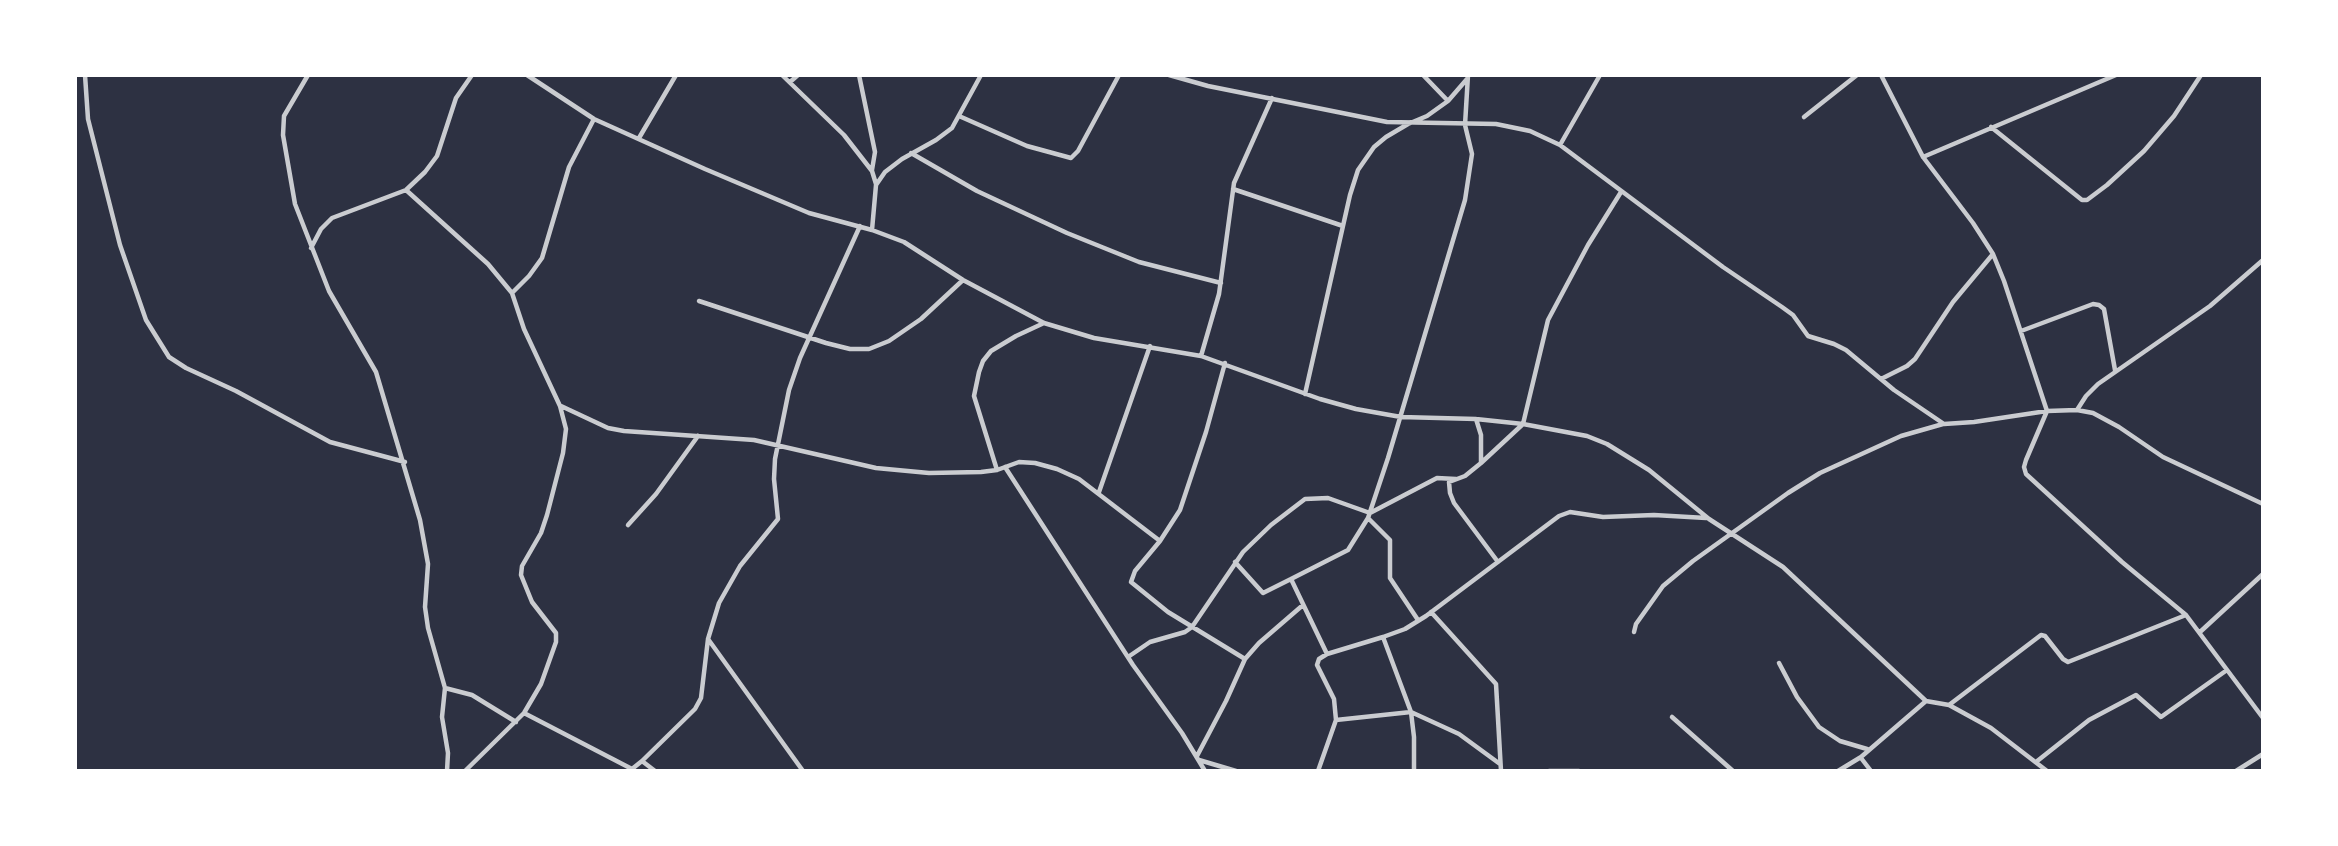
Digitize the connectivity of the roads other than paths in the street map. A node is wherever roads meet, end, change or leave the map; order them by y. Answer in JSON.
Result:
{"nodes":[{"id":1,"x":85,"y":75,"type":"edge"},
{"id":2,"x":308,"y":75,"type":"edge"},
{"id":3,"x":472,"y":75,"type":"edge"},
{"id":4,"x":527,"y":75,"type":"edge"},
{"id":5,"x":676,"y":75,"type":"edge"},
{"id":6,"x":782,"y":75,"type":"edge"},
{"id":7,"x":798,"y":75,"type":"edge"},
{"id":8,"x":859,"y":75,"type":"edge"},
{"id":9,"x":981,"y":75,"type":"edge"},
{"id":10,"x":1119,"y":75,"type":"edge"},
{"id":11,"x":1169,"y":75,"type":"edge"},
{"id":12,"x":1423,"y":75,"type":"edge"},
{"id":13,"x":1600,"y":75,"type":"edge"},
{"id":14,"x":1857,"y":75,"type":"edge"},
{"id":15,"x":1881,"y":75,"type":"edge"},
{"id":16,"x":2116,"y":75,"type":"edge"},
{"id":17,"x":2200,"y":76,"type":"edge"},
{"id":18,"x":1468,"y":77,"type":"edge"},
{"id":19,"x":790,"y":82,"type":"junction"},
{"id":20,"x":1272,"y":98,"type":"junction"},
{"id":21,"x":1448,"y":102,"type":"junction"},
{"id":22,"x":960,"y":116,"type":"junction"},
{"id":23,"x":1804,"y":117,"type":"dead end"},
{"id":24,"x":594,"y":118,"type":"junction"},
{"id":25,"x":1408,"y":124,"type":"junction"},
{"id":26,"x":1465,"y":125,"type":"junction"},
{"id":27,"x":1991,"y":127,"type":"junction"},
{"id":28,"x":639,"y":138,"type":"junction"},
{"id":29,"x":1560,"y":145,"type":"junction"},
{"id":30,"x":911,"y":153,"type":"junction"},
{"id":31,"x":1923,"y":157,"type":"junction"},
{"id":32,"x":872,"y":171,"type":"junction"},
{"id":33,"x":876,"y":185,"type":"junction"},
{"id":34,"x":1233,"y":188,"type":"junction"},
{"id":35,"x":405,"y":190,"type":"junction"},
{"id":36,"x":1621,"y":192,"type":"junction"},
{"id":37,"x":860,"y":226,"type":"junction"},
{"id":38,"x":1343,"y":226,"type":"junction"},
{"id":39,"x":872,"y":230,"type":"junction"},
{"id":40,"x":311,"y":248,"type":"junction"},
{"id":41,"x":1993,"y":254,"type":"junction"},
{"id":42,"x":2261,"y":264,"type":"edge"},
{"id":43,"x":963,"y":280,"type":"junction"},
{"id":44,"x":1221,"y":283,"type":"junction"},
{"id":45,"x":512,"y":293,"type":"junction"},
{"id":46,"x":699,"y":301,"type":"dead end"},
{"id":47,"x":1044,"y":323,"type":"junction"},
{"id":48,"x":2021,"y":331,"type":"junction"},
{"id":49,"x":809,"y":338,"type":"junction"},
{"id":50,"x":1150,"y":346,"type":"junction"},
{"id":51,"x":1201,"y":356,"type":"junction"},
{"id":52,"x":1225,"y":363,"type":"junction"},
{"id":53,"x":2115,"y":370,"type":"junction"},
{"id":54,"x":1881,"y":379,"type":"junction"},
{"id":55,"x":1305,"y":394,"type":"junction"},
{"id":56,"x":560,"y":406,"type":"junction"},
{"id":57,"x":2077,"y":410,"type":"junction"},
{"id":58,"x":2047,"y":411,"type":"junction"},
{"id":59,"x":1401,"y":417,"type":"junction"},
{"id":60,"x":1476,"y":419,"type":"junction"},
{"id":61,"x":1523,"y":424,"type":"junction"},
{"id":62,"x":1944,"y":424,"type":"junction"},
{"id":63,"x":698,"y":436,"type":"junction"},
{"id":64,"x":779,"y":444,"type":"junction"},
{"id":65,"x":405,"y":462,"type":"junction"},
{"id":66,"x":1481,"y":463,"type":"junction"},
{"id":67,"x":1005,"y":467,"type":"junction"},
{"id":68,"x":997,"y":470,"type":"junction"},
{"id":69,"x":1456,"y":479,"type":"junction"},
{"id":70,"x":1099,"y":492,"type":"junction"},
{"id":71,"x":2263,"y":504,"type":"edge"},
{"id":72,"x":1369,"y":515,"type":"junction"},
{"id":73,"x":1709,"y":519,"type":"junction"},
{"id":74,"x":628,"y":526,"type":"dead end"},
{"id":75,"x":1732,"y":535,"type":"junction"},
{"id":76,"x":1160,"y":541,"type":"junction"},
{"id":77,"x":1235,"y":562,"type":"junction"},
{"id":78,"x":1498,"y":562,"type":"junction"},
{"id":79,"x":2263,"y":574,"type":"edge"},
{"id":80,"x":1291,"y":579,"type":"junction"},
{"id":81,"x":1303,"y":604,"type":"junction"},
{"id":82,"x":1431,"y":612,"type":"junction"},
{"id":83,"x":2186,"y":615,"type":"junction"},
{"id":84,"x":1418,"y":620,"type":"junction"},
{"id":85,"x":1192,"y":627,"type":"junction"},
{"id":86,"x":1634,"y":632,"type":"dead end"},
{"id":87,"x":2200,"y":632,"type":"junction"},
{"id":88,"x":1383,"y":637,"type":"junction"},
{"id":89,"x":708,"y":639,"type":"junction"},
{"id":90,"x":1327,"y":654,"type":"junction"},
{"id":91,"x":1128,"y":657,"type":"junction"},
{"id":92,"x":1245,"y":659,"type":"junction"},
{"id":93,"x":1779,"y":663,"type":"dead end"},
{"id":94,"x":2227,"y":670,"type":"junction"},
{"id":95,"x":445,"y":688,"type":"junction"},
{"id":96,"x":1926,"y":701,"type":"junction"},
{"id":97,"x":1949,"y":705,"type":"junction"},
{"id":98,"x":1411,"y":712,"type":"junction"},
{"id":99,"x":524,"y":713,"type":"junction"},
{"id":100,"x":1672,"y":717,"type":"dead end"},
{"id":101,"x":2263,"y":719,"type":"edge"},
{"id":102,"x":1336,"y":720,"type":"junction"},
{"id":103,"x":516,"y":722,"type":"junction"},
{"id":104,"x":1868,"y":750,"type":"junction"},
{"id":105,"x":2263,"y":754,"type":"edge"},
{"id":106,"x":1861,"y":757,"type":"junction"},
{"id":107,"x":1198,"y":758,"type":"junction"},
{"id":108,"x":642,"y":761,"type":"junction"},
{"id":109,"x":2036,"y":762,"type":"junction"},
{"id":110,"x":1500,"y":767,"type":"edge"},
{"id":111,"x":631,"y":770,"type":"edge"},
{"id":112,"x":447,"y":771,"type":"edge"},
{"id":113,"x":465,"y":771,"type":"edge"},
{"id":114,"x":655,"y":771,"type":"edge"},
{"id":115,"x":803,"y":771,"type":"edge"},
{"id":116,"x":1205,"y":771,"type":"edge"},
{"id":117,"x":1237,"y":771,"type":"edge"},
{"id":118,"x":1318,"y":771,"type":"edge"},
{"id":119,"x":1414,"y":771,"type":"edge"},
{"id":120,"x":1549,"y":771,"type":"edge"},
{"id":121,"x":1579,"y":771,"type":"edge"},
{"id":122,"x":1733,"y":771,"type":"edge"},
{"id":123,"x":1838,"y":771,"type":"edge"},
{"id":124,"x":1871,"y":771,"type":"edge"},
{"id":125,"x":2047,"y":771,"type":"edge"},
{"id":126,"x":2236,"y":771,"type":"edge"}],
"edges":[{"from":1,"to":65,"type":"street"},
{"from":2,"to":40,"type":"street"},
{"from":3,"to":35,"type":"street"},
{"from":4,"to":24,"type":"street"},
{"from":5,"to":28,"type":"street"},
{"from":6,"to":19,"type":"street"},
{"from":7,"to":19,"type":"street"},
{"from":8,"to":32,"type":"street"},
{"from":9,"to":22,"type":"street"},
{"from":10,"to":22,"type":"street"},
{"from":11,"to":20,"type":"street"},
{"from":12,"to":21,"type":"street"},
{"from":13,"to":29,"type":"street"},
{"from":14,"to":23,"type":"street"},
{"from":15,"to":31,"type":"street"},
{"from":16,"to":27,"type":"street"},
{"from":17,"to":27,"type":"street"},
{"from":18,"to":21,"type":"street"},
{"from":18,"to":26,"type":"street"},
{"from":19,"to":32,"type":"street"},
{"from":20,"to":25,"type":"street"},
{"from":20,"to":34,"type":"street"},
{"from":21,"to":25,"type":"street"},
{"from":22,"to":30,"type":"street"},
{"from":24,"to":28,"type":"street"},
{"from":24,"to":45,"type":"street"},
{"from":25,"to":26,"type":"street"},
{"from":25,"to":38,"type":"street"},
{"from":26,"to":29,"type":"street"},
{"from":26,"to":59,"type":"street"},
{"from":27,"to":31,"type":"street"},
{"from":28,"to":37,"type":"street"},
{"from":29,"to":36,"type":"street"},
{"from":30,"to":33,"type":"street"},
{"from":30,"to":44,"type":"street"},
{"from":31,"to":41,"type":"street"},
{"from":32,"to":33,"type":"street"},
{"from":33,"to":39,"type":"street"},
{"from":34,"to":38,"type":"street"},
{"from":34,"to":44,"type":"street"},
{"from":35,"to":40,"type":"street"},
{"from":35,"to":45,"type":"street"},
{"from":36,"to":54,"type":"street"},
{"from":36,"to":61,"type":"street"},
{"from":37,"to":39,"type":"street"},
{"from":37,"to":49,"type":"street"},
{"from":38,"to":55,"type":"street"},
{"from":39,"to":43,"type":"street"},
{"from":40,"to":65,"type":"street"},
{"from":41,"to":48,"type":"street"},
{"from":41,"to":54,"type":"street"},
{"from":42,"to":53,"type":"street"},
{"from":43,"to":47,"type":"street"},
{"from":43,"to":49,"type":"street"},
{"from":44,"to":51,"type":"street"},
{"from":45,"to":56,"type":"street"},
{"from":46,"to":49,"type":"street"},
{"from":47,"to":50,"type":"street"},
{"from":47,"to":68,"type":"street"},
{"from":48,"to":53,"type":"street"},
{"from":48,"to":58,"type":"street"},
{"from":49,"to":64,"type":"street"},
{"from":50,"to":51,"type":"street"},
{"from":50,"to":70,"type":"street"},
{"from":51,"to":52,"type":"street"},
{"from":52,"to":55,"type":"street"},
{"from":52,"to":76,"type":"street"},
{"from":53,"to":57,"type":"street"},
{"from":54,"to":62,"type":"street"},
{"from":55,"to":59,"type":"street"},
{"from":56,"to":63,"type":"street"},
{"from":56,"to":99,"type":"street"},
{"from":57,"to":58,"type":"street"},
{"from":57,"to":71,"type":"street"},
{"from":58,"to":62,"type":"street"},
{"from":58,"to":83,"type":"street"},
{"from":59,"to":60,"type":"street"},
{"from":59,"to":72,"type":"street"},
{"from":60,"to":61,"type":"street"},
{"from":60,"to":66,"type":"street"},
{"from":61,"to":66,"type":"street"},
{"from":61,"to":73,"type":"street"},
{"from":62,"to":75,"type":"street"},
{"from":63,"to":64,"type":"street"},
{"from":63,"to":74,"type":"street"},
{"from":64,"to":68,"type":"street"},
{"from":64,"to":89,"type":"street"},
{"from":65,"to":95,"type":"street"},
{"from":66,"to":69,"type":"street"},
{"from":67,"to":68,"type":"street"},
{"from":67,"to":70,"type":"street"},
{"from":67,"to":91,"type":"street"},
{"from":69,"to":72,"type":"street"},
{"from":69,"to":78,"type":"street"},
{"from":70,"to":76,"type":"street"},
{"from":72,"to":77,"type":"street"},
{"from":72,"to":80,"type":"street"},
{"from":72,"to":84,"type":"street"},
{"from":73,"to":75,"type":"street"},
{"from":73,"to":78,"type":"street"},
{"from":75,"to":86,"type":"street"},
{"from":75,"to":96,"type":"street"},
{"from":76,"to":85,"type":"street"},
{"from":77,"to":80,"type":"street"},
{"from":77,"to":85,"type":"street"},
{"from":78,"to":82,"type":"street"},
{"from":79,"to":87,"type":"street"},
{"from":80,"to":81,"type":"street"},
{"from":81,"to":90,"type":"street"},
{"from":81,"to":92,"type":"street"},
{"from":82,"to":84,"type":"street"},
{"from":82,"to":110,"type":"street"},
{"from":83,"to":87,"type":"street"},
{"from":83,"to":97,"type":"street"},
{"from":84,"to":88,"type":"street"},
{"from":85,"to":91,"type":"street"},
{"from":85,"to":92,"type":"street"},
{"from":87,"to":94,"type":"street"},
{"from":88,"to":90,"type":"street"},
{"from":88,"to":98,"type":"street"},
{"from":89,"to":108,"type":"street"},
{"from":89,"to":115,"type":"street"},
{"from":90,"to":102,"type":"street"},
{"from":91,"to":107,"type":"street"},
{"from":92,"to":107,"type":"street"},
{"from":93,"to":104,"type":"street"},
{"from":94,"to":101,"type":"street"},
{"from":94,"to":109,"type":"street"},
{"from":95,"to":103,"type":"street"},
{"from":95,"to":112,"type":"street"},
{"from":96,"to":97,"type":"street"},
{"from":96,"to":104,"type":"street"},
{"from":97,"to":109,"type":"street"},
{"from":98,"to":102,"type":"street"},
{"from":98,"to":110,"type":"street"},
{"from":98,"to":119,"type":"street"},
{"from":99,"to":103,"type":"street"},
{"from":99,"to":111,"type":"street"},
{"from":100,"to":122,"type":"street"},
{"from":102,"to":118,"type":"street"},
{"from":103,"to":113,"type":"street"},
{"from":104,"to":106,"type":"street"},
{"from":105,"to":126,"type":"street"},
{"from":106,"to":123,"type":"street"},
{"from":106,"to":124,"type":"street"},
{"from":107,"to":116,"type":"street"},
{"from":107,"to":117,"type":"street"},
{"from":108,"to":111,"type":"street"},
{"from":108,"to":114,"type":"street"},
{"from":109,"to":125,"type":"street"},
{"from":120,"to":121,"type":"street"}]}
